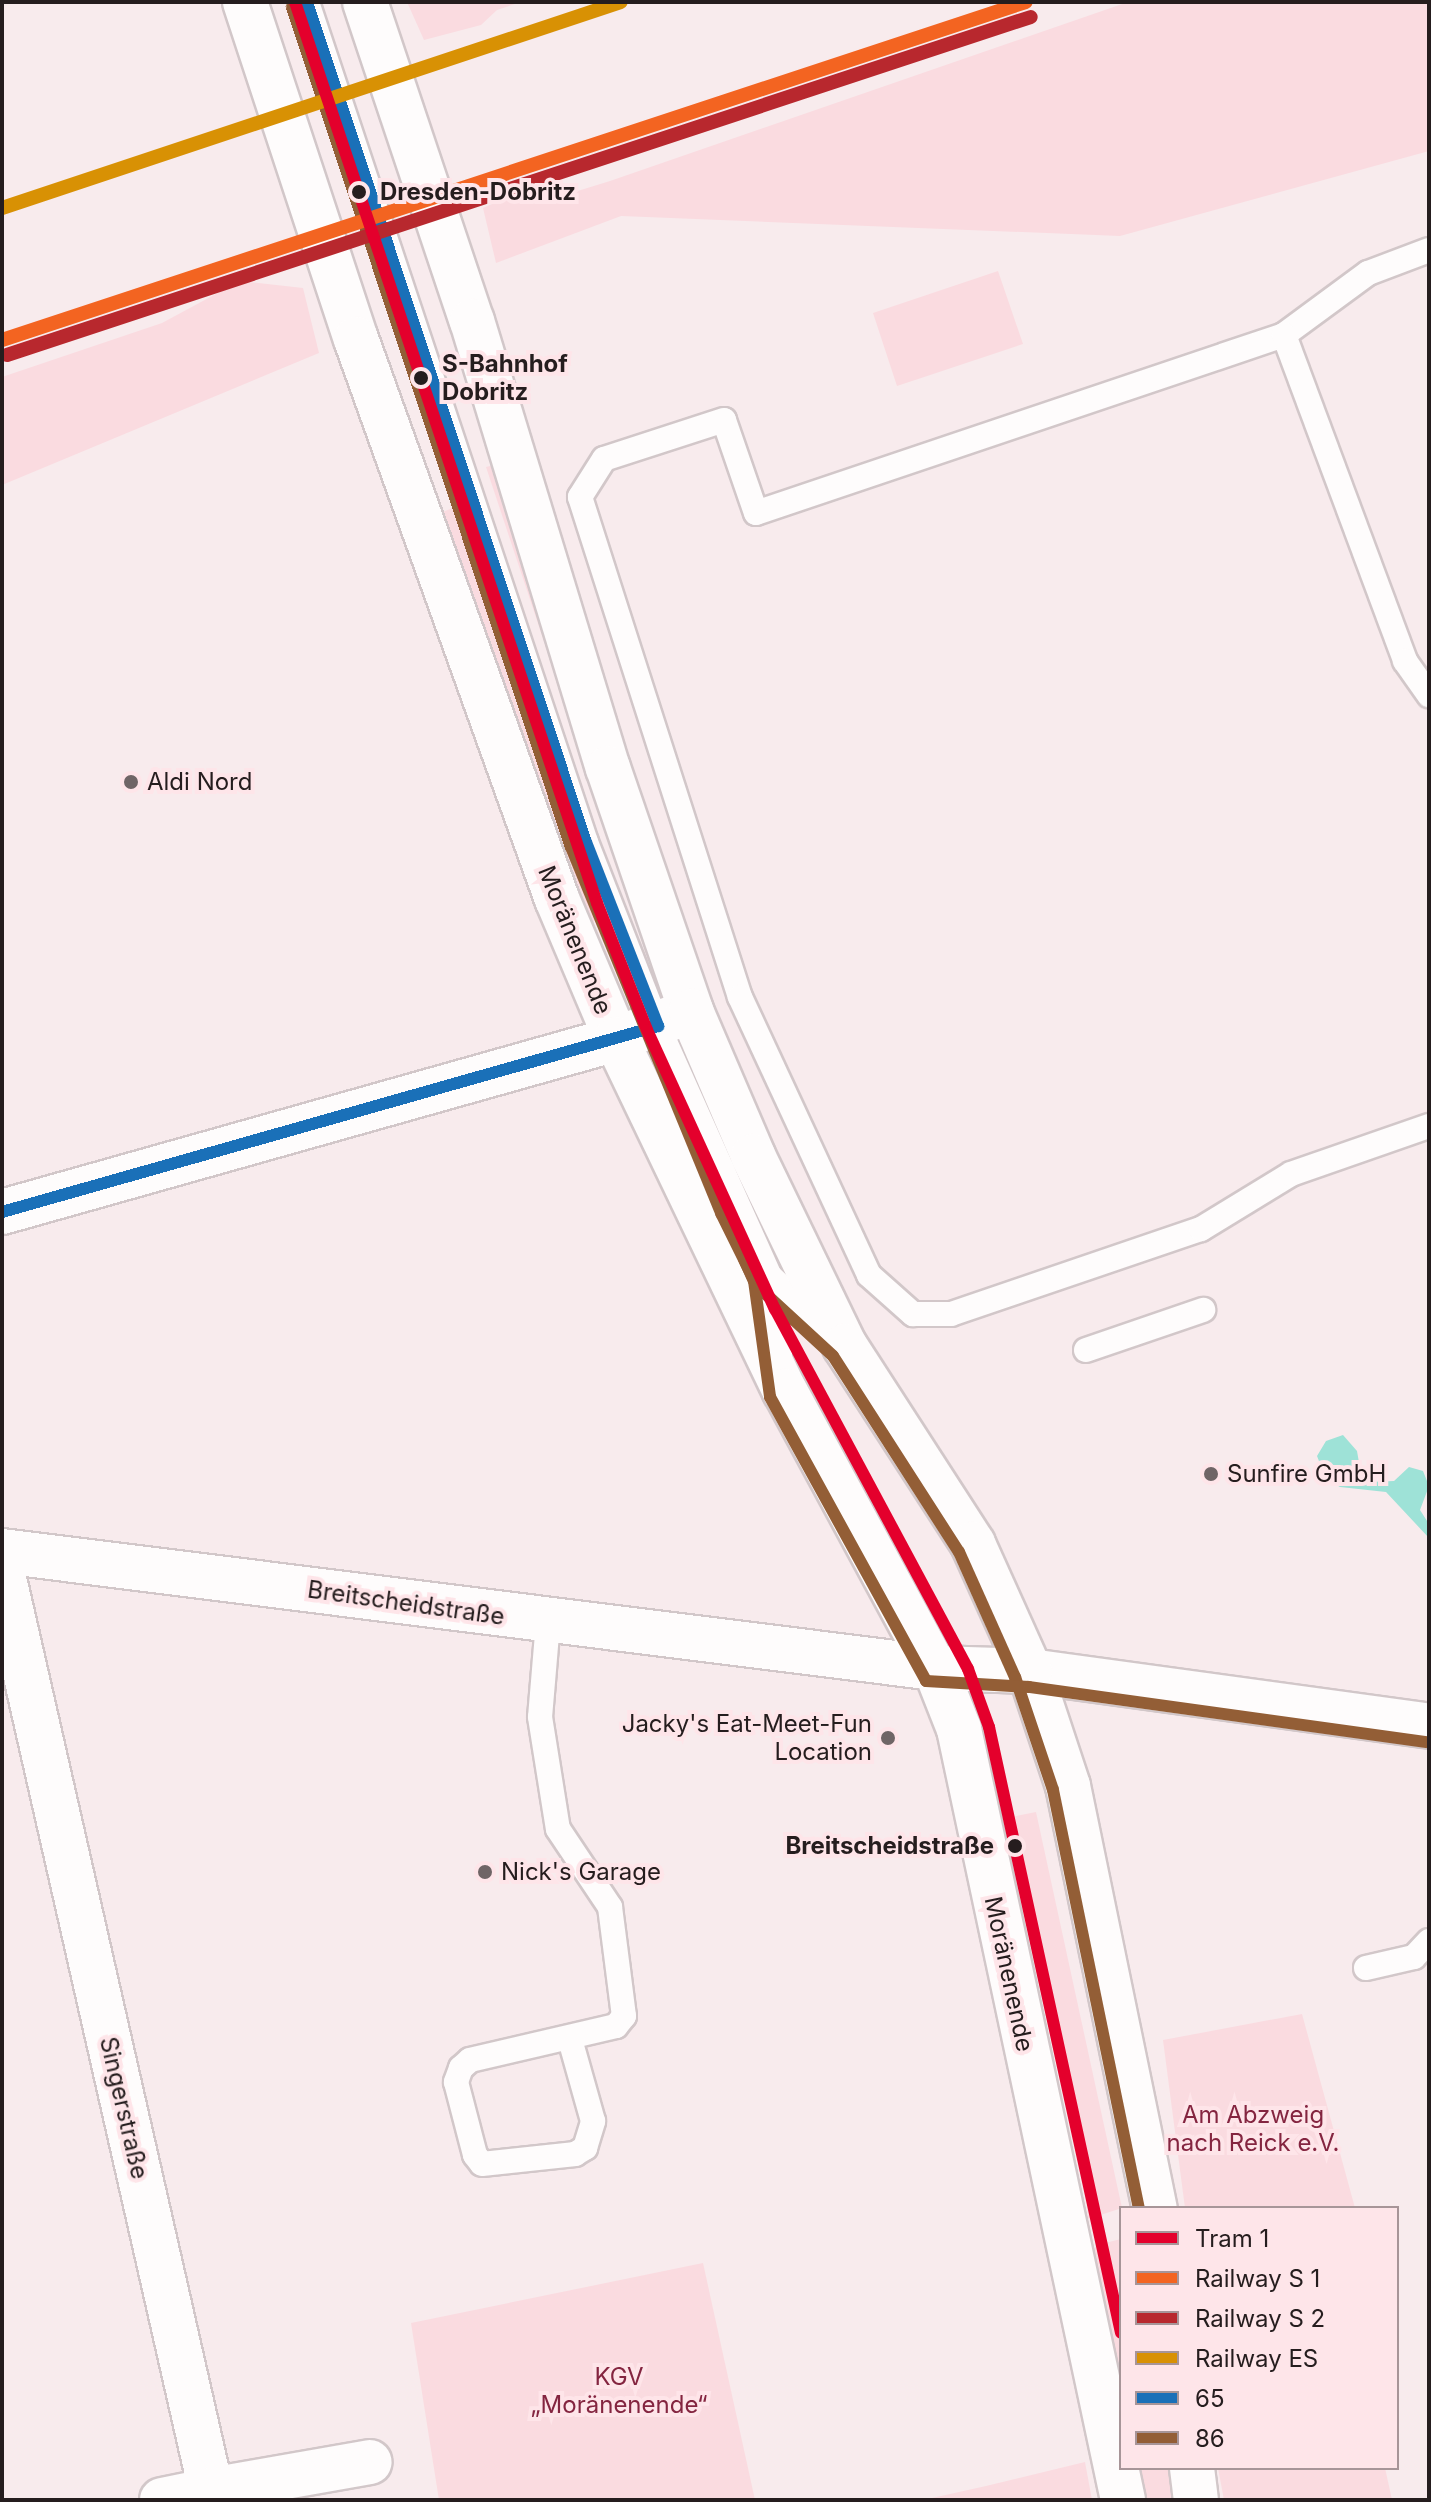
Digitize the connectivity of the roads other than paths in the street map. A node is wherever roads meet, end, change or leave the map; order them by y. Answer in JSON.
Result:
{"nodes":[{"id":1,"x":245,"y":2,"type":"edge"},
{"id":2,"x":307,"y":2,"type":"edge"},
{"id":3,"x":365,"y":2,"type":"edge"},
{"id":4,"x":1429,"y":250,"type":"edge"},
{"id":5,"x":1284,"y":335,"type":"junction"},
{"id":6,"x":1429,"y":695,"type":"edge"},
{"id":7,"x":674,"y":1018,"type":"junction"},
{"id":8,"x":616,"y":1039,"type":"junction"},
{"id":9,"x":1429,"y":1126,"type":"edge"},
{"id":10,"x":2,"y":1212,"type":"edge"},
{"id":11,"x":770,"y":1276,"type":"junction"},
{"id":12,"x":1203,"y":1310,"type":"dead end"},
{"id":13,"x":845,"y":1346,"type":"junction"},
{"id":14,"x":1086,"y":1350,"type":"dead end"},
{"id":15,"x":785,"y":1391,"type":"junction"},
{"id":16,"x":2,"y":1551,"type":"edge"},
{"id":17,"x":2,"y":1570,"type":"edge"},
{"id":18,"x":548,"y":1622,"type":"junction"},
{"id":19,"x":935,"y":1668,"type":"junction"},
{"id":20,"x":1030,"y":1671,"type":"junction"},
{"id":21,"x":1429,"y":1726,"type":"edge"},
{"id":22,"x":1429,"y":1941,"type":"edge"},
{"id":23,"x":1366,"y":1968,"type":"dead end"},
{"id":24,"x":570,"y":2039,"type":"junction"},
{"id":25,"x":1155,"y":2206,"type":"edge"},
{"id":26,"x":370,"y":2462,"type":"dead end"},
{"id":27,"x":1192,"y":2470,"type":"edge"},
{"id":28,"x":211,"y":2490,"type":"junction"},
{"id":29,"x":162,"y":2500,"type":"edge"},
{"id":30,"x":1123,"y":2500,"type":"edge"},
{"id":31,"x":1196,"y":2500,"type":"edge"}],
"edges":[{"from":1,"to":8,"type":"street","name":"Moränenende"},
{"from":2,"to":7,"type":"lane"},
{"from":3,"to":7,"type":"street"},
{"from":4,"to":5,"type":"lane"},
{"from":5,"to":6,"type":"lane"},
{"from":5,"to":9,"type":"lane"},
{"from":7,"to":8,"type":"street"},
{"from":7,"to":11,"type":"lane"},
{"from":7,"to":13,"type":"street"},
{"from":8,"to":10,"type":"street"},
{"from":8,"to":15,"type":"street","name":"Moränenende"},
{"from":11,"to":13,"type":"lane"},
{"from":11,"to":15,"type":"lane"},
{"from":12,"to":14,"type":"lane"},
{"from":13,"to":20,"type":"street"},
{"from":15,"to":19,"type":"street","name":"Moränenende"},
{"from":16,"to":18,"type":"street","name":"Breitscheidstraße"},
{"from":17,"to":28,"type":"street","name":"Singerstraße"},
{"from":18,"to":19,"type":"street","name":"Breitscheidstraße"},
{"from":18,"to":24,"type":"lane"},
{"from":19,"to":20,"type":"street","name":"Breitscheidstraße"},
{"from":19,"to":30,"type":"street","name":"Moränenende"},
{"from":20,"to":21,"type":"street","name":"Breitscheidstraße"},
{"from":20,"to":25,"type":"street"},
{"from":22,"to":23,"type":"lane"},
{"from":24,"to":24,"type":"lane"},
{"from":26,"to":28,"type":"street"},
{"from":27,"to":31,"type":"street"},
{"from":28,"to":29,"type":"street"}]}
